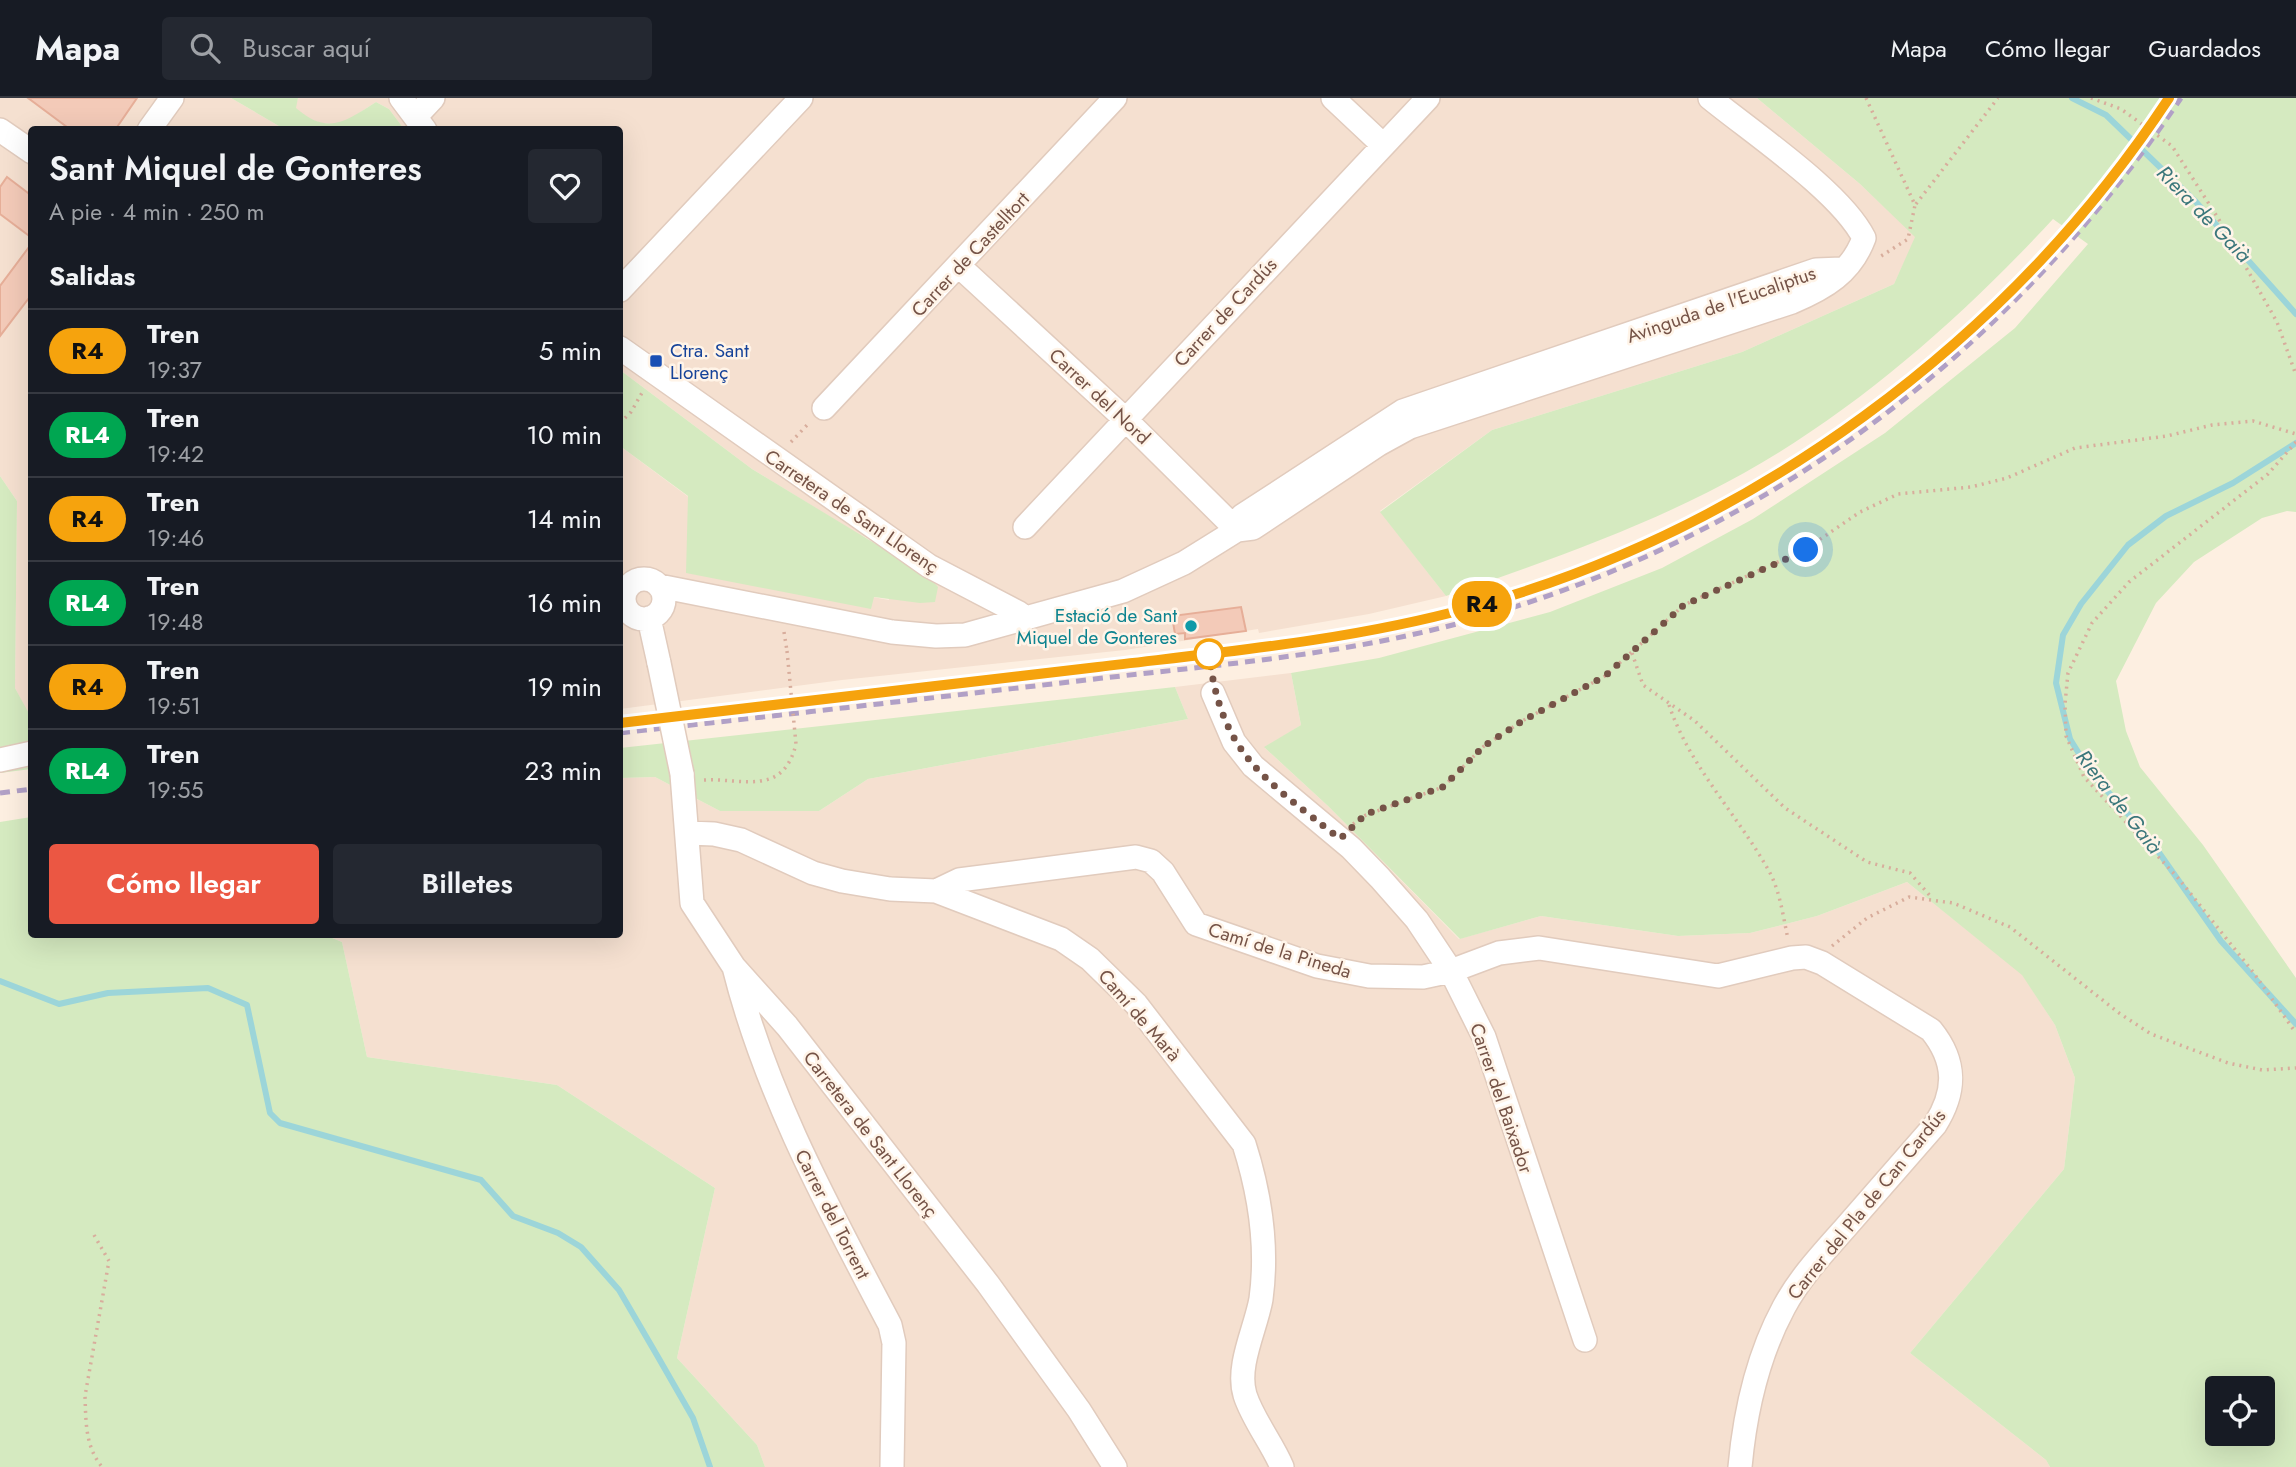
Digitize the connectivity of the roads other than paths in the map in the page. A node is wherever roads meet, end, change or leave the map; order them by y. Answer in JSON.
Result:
{"nodes":[{"id":1,"x":172,"y":98,"type":"edge"},
{"id":2,"x":401,"y":98,"type":"edge"},
{"id":3,"x":433,"y":98,"type":"edge"},
{"id":4,"x":801,"y":98,"type":"edge"},
{"id":5,"x":1115,"y":98,"type":"edge"},
{"id":6,"x":1333,"y":98,"type":"edge"},
{"id":7,"x":1427,"y":98,"type":"edge"},
{"id":8,"x":1710,"y":98,"type":"edge"},
{"id":9,"x":421,"y":122,"type":"edge"},
{"id":10,"x":152,"y":126,"type":"edge"},
{"id":11,"x":0,"y":130,"type":"edge"},
{"id":12,"x":1382,"y":145,"type":"junction"},
{"id":13,"x":28,"y":149,"type":"edge"},
{"id":14,"x":960,"y":266,"type":"junction"},
{"id":15,"x":623,"y":287,"type":"edge"},
{"id":16,"x":623,"y":350,"type":"edge"},
{"id":17,"x":824,"y":408,"type":"road end"},
{"id":18,"x":1125,"y":419,"type":"junction"},
{"id":19,"x":1026,"y":527,"type":"dead end"},
{"id":20,"x":1237,"y":530,"type":"junction"},
{"id":21,"x":623,"y":591,"type":"edge"},
{"id":22,"x":657,"y":603,"type":"junction"},
{"id":23,"x":1023,"y":621,"type":"junction"},
{"id":24,"x":1213,"y":693,"type":"dead end"},
{"id":25,"x":28,"y":754,"type":"edge"},
{"id":26,"x":0,"y":760,"type":"edge"},
{"id":27,"x":688,"y":833,"type":"junction"},
{"id":28,"x":936,"y":891,"type":"junction"},
{"id":29,"x":734,"y":967,"type":"junction"},
{"id":30,"x":1451,"y":971,"type":"junction"},
{"id":31,"x":1585,"y":1340,"type":"dead end"},
{"id":32,"x":892,"y":1467,"type":"edge"},
{"id":33,"x":1115,"y":1467,"type":"edge"},
{"id":34,"x":1282,"y":1467,"type":"edge"},
{"id":35,"x":1740,"y":1467,"type":"edge"}],
"edges":[{"from":1,"to":10,"type":"street"},
{"from":2,"to":9,"type":"street"},
{"from":3,"to":9,"type":"street"},
{"from":4,"to":15,"type":"street"},
{"from":5,"to":14,"type":"street","name":"Carrer de Castelltort"},
{"from":6,"to":12,"type":"street"},
{"from":7,"to":12,"type":"street","name":"Carrer de Cardús"},
{"from":8,"to":20,"type":"street","name":"Avinguda de l'Eucaliptus"},
{"from":11,"to":13,"type":"street"},
{"from":12,"to":18,"type":"street","name":"Carrer de Cardús"},
{"from":14,"to":17,"type":"street","name":"Carrer de Castelltort"},
{"from":14,"to":18,"type":"street","name":"Carrer del Nord"},
{"from":16,"to":23,"type":"street","name":"Carretera de Sant Llorenç"},
{"from":18,"to":19,"type":"street","name":"Carrer de Cardús"},
{"from":18,"to":20,"type":"street","name":"Carrer del Nord"},
{"from":20,"to":23,"type":"street","name":"Avinguda de l'Eucaliptus"},
{"from":21,"to":22,"type":"street"},
{"from":21,"to":22,"type":"street"},
{"from":22,"to":23,"type":"street"},
{"from":22,"to":27,"type":"street","name":"Carretera de Sant Llorenç","bridge":true},
{"from":24,"to":30,"type":"street","name":"Carrer del Baixador"},
{"from":25,"to":26,"type":"street"},
{"from":27,"to":28,"type":"street","name":"Camí de Marà"},
{"from":27,"to":29,"type":"street","name":"Carretera de Sant Llorenç"},
{"from":28,"to":30,"type":"street","name":"Camí de la Pineda"},
{"from":28,"to":34,"type":"street","name":"Camí de Marà"},
{"from":29,"to":32,"type":"street","name":"Carrer del Torrent"},
{"from":29,"to":33,"type":"street","name":"Carretera de Sant Llorenç"},
{"from":30,"to":31,"type":"street","name":"Carrer del Baixador"},
{"from":30,"to":35,"type":"street","name":"Carrer del Pla de Can Cardús"}]}
